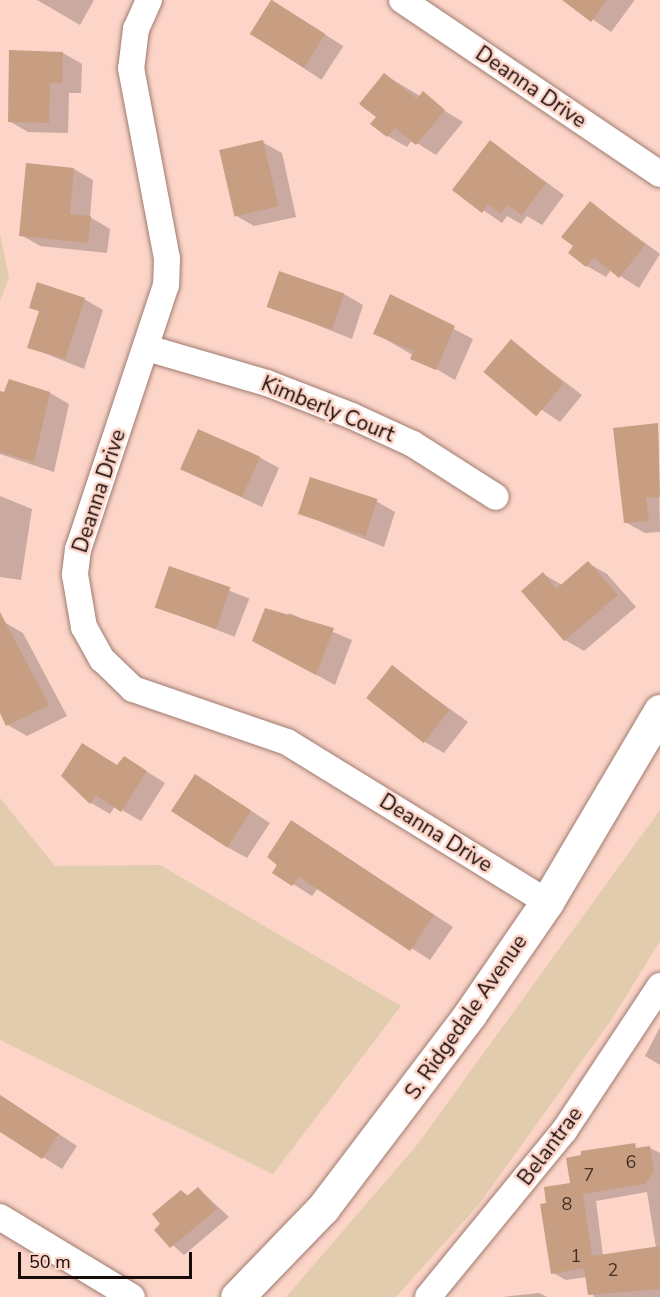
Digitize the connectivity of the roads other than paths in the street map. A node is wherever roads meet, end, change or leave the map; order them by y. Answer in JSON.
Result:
{"nodes":[{"id":1,"x":149,"y":0,"type":"edge"},
{"id":2,"x":402,"y":0,"type":"edge"},
{"id":3,"x":660,"y":174,"type":"edge"},
{"id":4,"x":147,"y":348,"type":"junction"},
{"id":5,"x":496,"y":496,"type":"dead end"},
{"id":6,"x":660,"y":711,"type":"edge"},
{"id":7,"x":547,"y":902,"type":"junction"},
{"id":8,"x":660,"y":986,"type":"edge"},
{"id":9,"x":0,"y":1217,"type":"edge"},
{"id":10,"x":132,"y":1297,"type":"edge"},
{"id":11,"x":237,"y":1297,"type":"edge"},
{"id":12,"x":428,"y":1297,"type":"edge"}],
"edges":[{"from":1,"to":4,"type":"street","name":"Deanna Drive"},
{"from":2,"to":3,"type":"street","name":"Deanna Drive"},
{"from":4,"to":5,"type":"street","name":"Kimberly Court"},
{"from":4,"to":7,"type":"street","name":"Deanna Drive"},
{"from":6,"to":7,"type":"main road","name":"S. Ridgedale Avenue"},
{"from":7,"to":11,"type":"main road","name":"S. Ridgedale Avenue"},
{"from":8,"to":12,"type":"street","name":"Belantrae"},
{"from":9,"to":10,"type":"street"}]}
